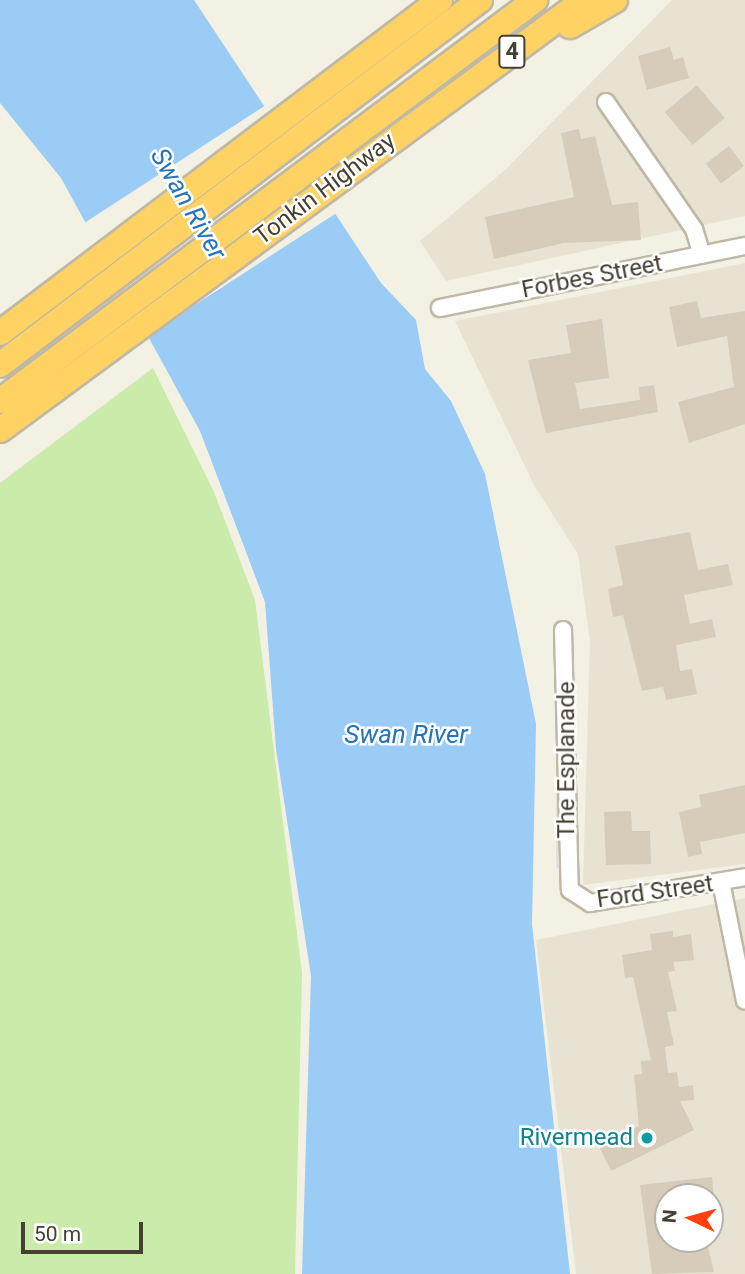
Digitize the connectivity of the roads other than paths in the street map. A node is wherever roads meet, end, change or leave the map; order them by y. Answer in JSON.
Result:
{"nodes":[{"id":1,"x":426,"y":0,"type":"edge"},
{"id":2,"x":440,"y":0,"type":"edge"},
{"id":3,"x":480,"y":0,"type":"edge"},
{"id":4,"x":535,"y":0,"type":"edge"},
{"id":5,"x":584,"y":0,"type":"edge"},
{"id":6,"x":615,"y":0,"type":"edge"},
{"id":7,"x":396,"y":32,"type":"junction"},
{"id":8,"x":606,"y":102,"type":"dead end"},
{"id":9,"x":441,"y":103,"type":"junction"},
{"id":10,"x":745,"y":246,"type":"edge"},
{"id":11,"x":702,"y":255,"type":"junction"},
{"id":12,"x":440,"y":308,"type":"dead end"},
{"id":13,"x":0,"y":333,"type":"edge"},
{"id":14,"x":0,"y":365,"type":"edge"},
{"id":15,"x":0,"y":401,"type":"edge"},
{"id":16,"x":0,"y":430,"type":"edge"},
{"id":17,"x":563,"y":630,"type":"dead end"},
{"id":18,"x":745,"y":877,"type":"edge"},
{"id":19,"x":721,"y":882,"type":"junction"},
{"id":20,"x":570,"y":890,"type":"joint"},
{"id":21,"x":745,"y":1001,"type":"edge"}],
"edges":[{"from":1,"to":7,"type":"highway"},
{"from":2,"to":7,"type":"highway"},
{"from":3,"to":14,"type":"highway","number":"4"},
{"from":4,"to":15,"type":"highway","name":"Tonkin Highway"},
{"from":5,"to":9,"type":"highway","name":"Tonkin Highway","number":"4"},
{"from":6,"to":9,"type":"highway"},
{"from":7,"to":13,"type":"highway"},
{"from":8,"to":11,"type":"street"},
{"from":9,"to":16,"type":"highway","name":"Tonkin Highway","number":"4"},
{"from":10,"to":11,"type":"street","name":"Forbes Street"},
{"from":11,"to":12,"type":"street","name":"Forbes Street"},
{"from":17,"to":20,"type":"street","name":"The Esplanade"},
{"from":18,"to":19,"type":"street","name":"Ford Street"},
{"from":19,"to":20,"type":"street","name":"Ford Street"},
{"from":19,"to":21,"type":"street"}]}
